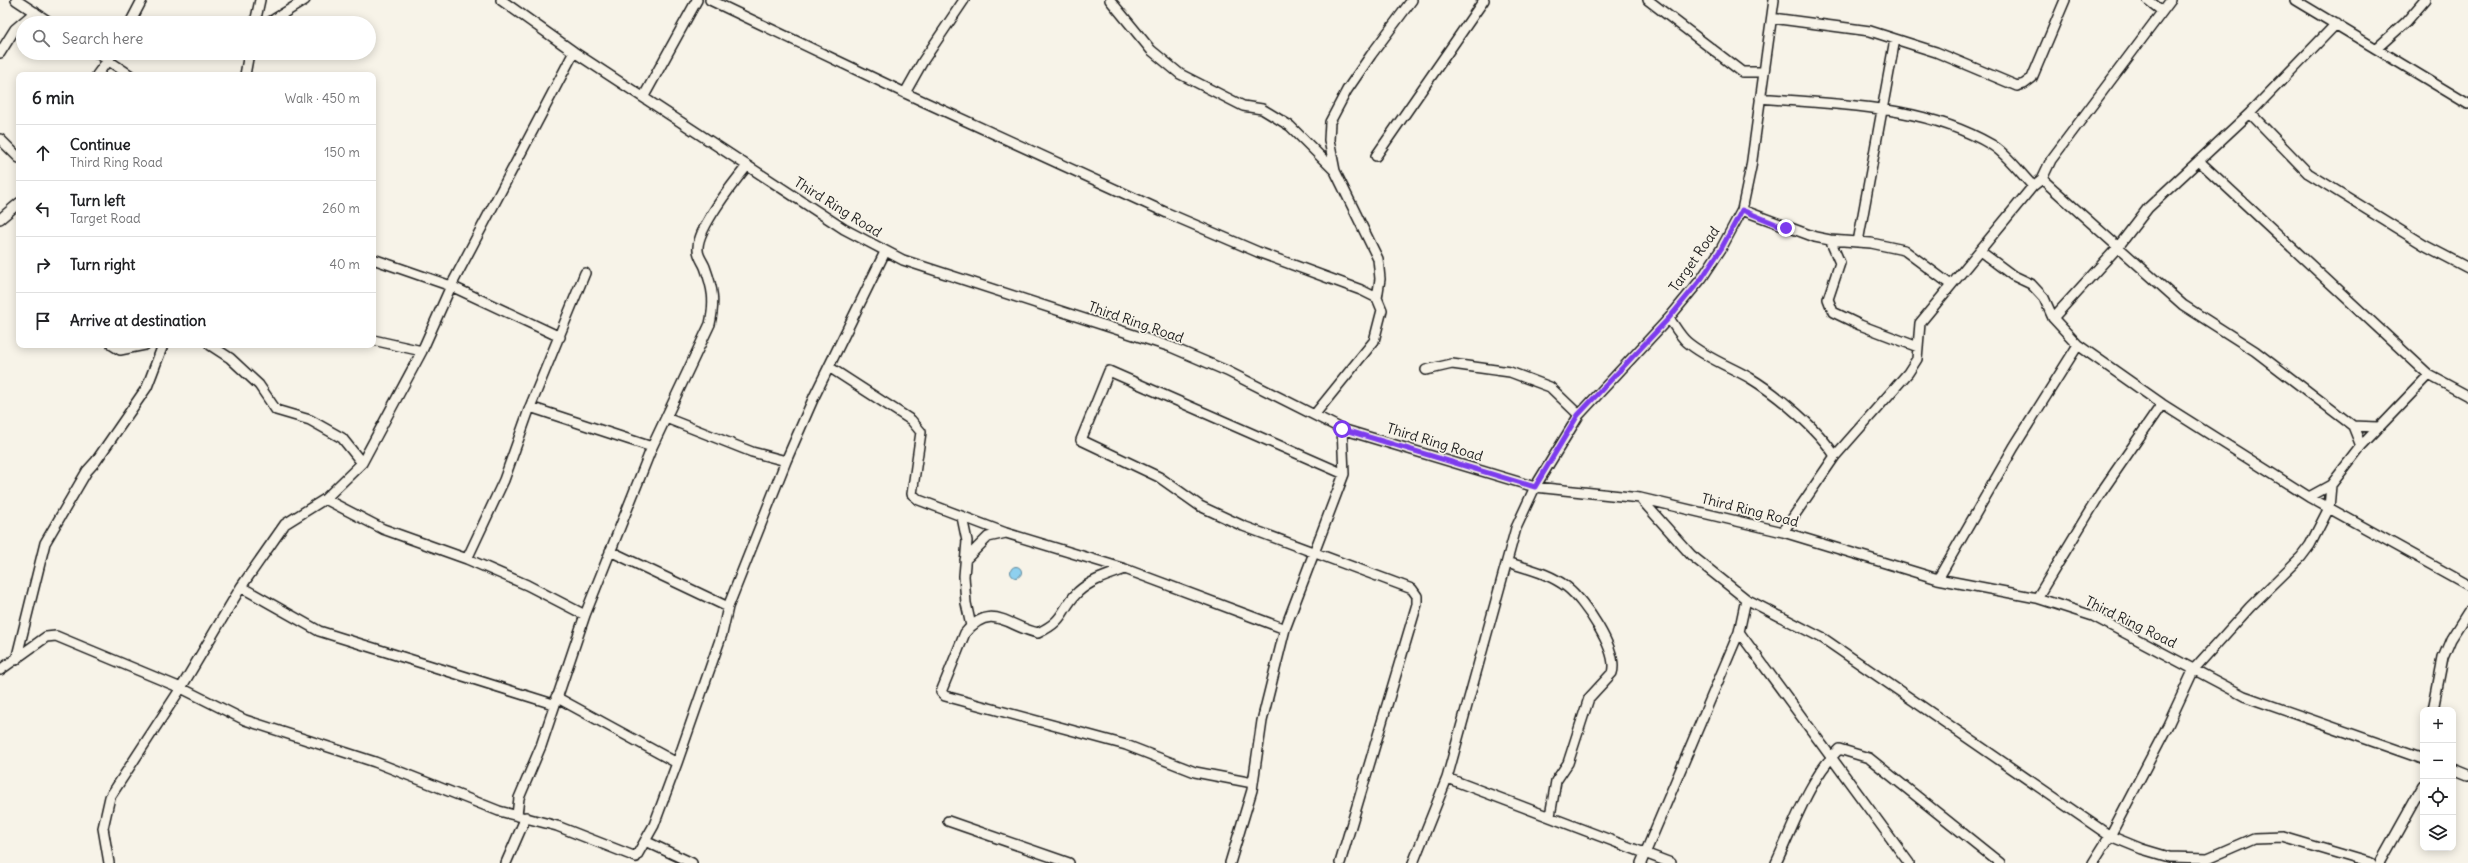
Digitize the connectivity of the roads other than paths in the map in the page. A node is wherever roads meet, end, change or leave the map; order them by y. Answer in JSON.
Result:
{"nodes":[{"id":1,"x":16,"y":0,"type":"edge"},
{"id":2,"x":142,"y":0,"type":"edge"},
{"id":3,"x":260,"y":0,"type":"edge"},
{"id":4,"x":305,"y":0,"type":"edge"},
{"id":5,"x":501,"y":0,"type":"edge"},
{"id":6,"x":697,"y":0,"type":"edge"},
{"id":7,"x":710,"y":0,"type":"edge"},
{"id":8,"x":964,"y":0,"type":"edge"},
{"id":9,"x":1110,"y":0,"type":"edge"},
{"id":10,"x":1412,"y":0,"type":"edge"},
{"id":11,"x":1484,"y":0,"type":"edge"},
{"id":12,"x":1648,"y":0,"type":"edge"},
{"id":13,"x":1774,"y":0,"type":"edge"},
{"id":14,"x":2065,"y":0,"type":"edge"},
{"id":15,"x":2148,"y":0,"type":"edge"},
{"id":16,"x":2171,"y":0,"type":"edge"},
{"id":17,"x":2295,"y":0,"type":"edge"},
{"id":18,"x":2425,"y":0,"type":"edge"},
{"id":19,"x":2162,"y":11,"type":"junction"},
{"id":20,"x":35,"y":12,"type":"junction"},
{"id":21,"x":30,"y":16,"type":"edge"},
{"id":22,"x":41,"y":16,"type":"edge"},
{"id":23,"x":134,"y":16,"type":"edge"},
{"id":24,"x":257,"y":16,"type":"edge"},
{"id":25,"x":279,"y":16,"type":"edge"},
{"id":26,"x":1772,"y":18,"type":"junction"},
{"id":27,"x":2336,"y":24,"type":"junction"},
{"id":28,"x":16,"y":27,"type":"edge"},
{"id":29,"x":1895,"y":39,"type":"junction"},
{"id":30,"x":2377,"y":48,"type":"junction"},
{"id":31,"x":574,"y":52,"type":"junction"},
{"id":32,"x":0,"y":53,"type":"edge"},
{"id":33,"x":108,"y":60,"type":"edge"},
{"id":34,"x":113,"y":60,"type":"edge"},
{"id":35,"x":248,"y":60,"type":"edge"},
{"id":36,"x":99,"y":72,"type":"edge"},
{"id":37,"x":127,"y":72,"type":"edge"},
{"id":38,"x":246,"y":72,"type":"edge"},
{"id":39,"x":1763,"y":72,"type":"junction"},
{"id":40,"x":905,"y":93,"type":"junction"},
{"id":41,"x":644,"y":96,"type":"junction"},
{"id":42,"x":1760,"y":98,"type":"junction"},
{"id":43,"x":2468,"y":104,"type":"edge"},
{"id":44,"x":1883,"y":108,"type":"junction"},
{"id":45,"x":2250,"y":113,"type":"junction"},
{"id":46,"x":0,"y":139,"type":"edge"},
{"id":47,"x":16,"y":155,"type":"edge"},
{"id":48,"x":1376,"y":156,"type":"dead end"},
{"id":49,"x":2199,"y":161,"type":"junction"},
{"id":50,"x":747,"y":166,"type":"junction"},
{"id":51,"x":1335,"y":171,"type":"junction"},
{"id":52,"x":2042,"y":179,"type":"junction"},
{"id":53,"x":2033,"y":186,"type":"junction"},
{"id":54,"x":16,"y":206,"type":"edge"},
{"id":55,"x":1742,"y":210,"type":"junction"},
{"id":56,"x":0,"y":219,"type":"edge"},
{"id":57,"x":1830,"y":240,"type":"junction"},
{"id":58,"x":1858,"y":242,"type":"junction"},
{"id":59,"x":2118,"y":247,"type":"junction"},
{"id":60,"x":1980,"y":251,"type":"junction"},
{"id":61,"x":885,"y":252,"type":"junction"},
{"id":62,"x":376,"y":260,"type":"edge"},
{"id":63,"x":2468,"y":268,"type":"edge"},
{"id":64,"x":585,"y":273,"type":"dead end"},
{"id":65,"x":1952,"y":285,"type":"junction"},
{"id":66,"x":451,"y":286,"type":"junction"},
{"id":67,"x":1377,"y":298,"type":"junction"},
{"id":68,"x":1669,"y":318,"type":"junction"},
{"id":69,"x":2053,"y":318,"type":"junction"},
{"id":70,"x":560,"y":337,"type":"junction"},
{"id":71,"x":376,"y":341,"type":"edge"},
{"id":72,"x":2078,"y":345,"type":"junction"},
{"id":73,"x":1918,"y":347,"type":"junction"},
{"id":74,"x":117,"y":348,"type":"edge"},
{"id":75,"x":130,"y":348,"type":"edge"},
{"id":76,"x":162,"y":348,"type":"edge"},
{"id":77,"x":214,"y":348,"type":"edge"},
{"id":78,"x":422,"y":351,"type":"junction"},
{"id":79,"x":829,"y":367,"type":"junction"},
{"id":80,"x":1426,"y":370,"type":"dead end"},
{"id":81,"x":2429,"y":375,"type":"junction"},
{"id":82,"x":2468,"y":396,"type":"edge"},
{"id":83,"x":2162,"y":404,"type":"junction"},
{"id":84,"x":530,"y":407,"type":"junction"},
{"id":85,"x":1315,"y":414,"type":"junction"},
{"id":86,"x":1578,"y":415,"type":"junction"},
{"id":87,"x":666,"y":418,"type":"junction"},
{"id":88,"x":2353,"y":426,"type":"junction"},
{"id":89,"x":2378,"y":427,"type":"junction"},
{"id":90,"x":1342,"y":429,"type":"junction"},
{"id":91,"x":2361,"y":446,"type":"junction"},
{"id":92,"x":652,"y":447,"type":"junction"},
{"id":93,"x":1835,"y":456,"type":"junction"},
{"id":94,"x":786,"y":462,"type":"junction"},
{"id":95,"x":362,"y":463,"type":"junction"},
{"id":96,"x":1344,"y":474,"type":"junction"},
{"id":97,"x":2331,"y":485,"type":"junction"},
{"id":98,"x":1535,"y":487,"type":"junction"},
{"id":99,"x":2309,"y":497,"type":"junction"},
{"id":100,"x":1640,"y":498,"type":"junction"},
{"id":101,"x":325,"y":500,"type":"junction"},
{"id":102,"x":2329,"y":508,"type":"junction"},
{"id":103,"x":962,"y":517,"type":"junction"},
{"id":104,"x":1783,"y":532,"type":"junction"},
{"id":105,"x":1006,"y":533,"type":"junction"},
{"id":106,"x":610,"y":551,"type":"junction"},
{"id":107,"x":1315,"y":552,"type":"junction"},
{"id":108,"x":468,"y":559,"type":"junction"},
{"id":109,"x":965,"y":560,"type":"junction"},
{"id":110,"x":1507,"y":562,"type":"junction"},
{"id":111,"x":1125,"y":569,"type":"junction"},
{"id":112,"x":1938,"y":579,"type":"junction"},
{"id":113,"x":2468,"y":585,"type":"edge"},
{"id":114,"x":241,"y":587,"type":"junction"},
{"id":115,"x":2038,"y":598,"type":"junction"},
{"id":116,"x":1746,"y":599,"type":"junction"},
{"id":117,"x":728,"y":607,"type":"junction"},
{"id":118,"x":2468,"y":612,"type":"edge"},
{"id":119,"x":584,"y":615,"type":"junction"},
{"id":120,"x":971,"y":626,"type":"junction"},
{"id":121,"x":1285,"y":629,"type":"junction"},
{"id":122,"x":1740,"y":632,"type":"junction"},
{"id":123,"x":16,"y":660,"type":"junction"},
{"id":124,"x":2194,"y":669,"type":"junction"},
{"id":125,"x":0,"y":670,"type":"edge"},
{"id":126,"x":181,"y":688,"type":"junction"},
{"id":127,"x":554,"y":701,"type":"junction"},
{"id":128,"x":2434,"y":707,"type":"edge"},
{"id":129,"x":1831,"y":757,"type":"junction"},
{"id":130,"x":2420,"y":757,"type":"edge"},
{"id":131,"x":678,"y":763,"type":"junction"},
{"id":132,"x":2456,"y":770,"type":"edge"},
{"id":133,"x":2468,"y":775,"type":"edge"},
{"id":134,"x":1447,"y":778,"type":"junction"},
{"id":135,"x":1253,"y":783,"type":"junction"},
{"id":136,"x":2420,"y":791,"type":"edge"},
{"id":137,"x":522,"y":816,"type":"junction"},
{"id":138,"x":1550,"y":816,"type":"junction"},
{"id":139,"x":948,"y":821,"type":"dead end"},
{"id":140,"x":2110,"y":836,"type":"junction"},
{"id":141,"x":645,"y":840,"type":"junction"},
{"id":142,"x":1645,"y":852,"type":"junction"},
{"id":143,"x":635,"y":860,"type":"edge"},
{"id":144,"x":1063,"y":862,"type":"edge"},
{"id":145,"x":109,"y":863,"type":"edge"},
{"id":146,"x":506,"y":863,"type":"edge"},
{"id":147,"x":692,"y":863,"type":"edge"},
{"id":148,"x":1230,"y":863,"type":"edge"},
{"id":149,"x":1340,"y":863,"type":"edge"},
{"id":150,"x":1413,"y":863,"type":"edge"},
{"id":151,"x":1641,"y":863,"type":"edge"},
{"id":152,"x":1672,"y":863,"type":"edge"},
{"id":153,"x":1776,"y":863,"type":"edge"},
{"id":154,"x":1909,"y":863,"type":"edge"},
{"id":155,"x":2000,"y":863,"type":"edge"},
{"id":156,"x":2094,"y":863,"type":"edge"},
{"id":157,"x":2371,"y":863,"type":"edge"},
{"id":158,"x":2380,"y":863,"type":"edge"}],
"edges":[{"from":1,"to":20,"type":"street"},
{"from":2,"to":23,"type":"street"},
{"from":3,"to":24,"type":"street"},
{"from":4,"to":25,"type":"street"},
{"from":5,"to":31,"type":"street","name":"Third Ring Road"},
{"from":6,"to":41,"type":"street"},
{"from":7,"to":40,"type":"street"},
{"from":8,"to":40,"type":"street"},
{"from":9,"to":51,"type":"street"},
{"from":10,"to":51,"type":"street"},
{"from":11,"to":48,"type":"street"},
{"from":12,"to":39,"type":"street"},
{"from":13,"to":26,"type":"street","name":"Target Road"},
{"from":14,"to":29,"type":"street"},
{"from":15,"to":19,"type":"street"},
{"from":16,"to":19,"type":"street"},
{"from":17,"to":27,"type":"street"},
{"from":18,"to":30,"type":"street"},
{"from":19,"to":52,"type":"street"},
{"from":20,"to":21,"type":"street"},
{"from":20,"to":22,"type":"street"},
{"from":26,"to":29,"type":"street"},
{"from":26,"to":39,"type":"street","name":"Target Road"},
{"from":27,"to":30,"type":"street"},
{"from":27,"to":45,"type":"street"},
{"from":28,"to":32,"type":"street"},
{"from":29,"to":44,"type":"street"},
{"from":30,"to":43,"type":"street"},
{"from":31,"to":41,"type":"street","name":"Third Ring Road"},
{"from":31,"to":66,"type":"street"},
{"from":33,"to":36,"type":"street"},
{"from":34,"to":37,"type":"street"},
{"from":35,"to":38,"type":"street"},
{"from":39,"to":42,"type":"street","name":"Target Road"},
{"from":40,"to":67,"type":"street"},
{"from":41,"to":50,"type":"street","name":"Third Ring Road"},
{"from":42,"to":44,"type":"street"},
{"from":42,"to":55,"type":"street","name":"Target Road"},
{"from":44,"to":53,"type":"street"},
{"from":44,"to":58,"type":"street"},
{"from":45,"to":49,"type":"street"},
{"from":45,"to":63,"type":"street"},
{"from":46,"to":47,"type":"street"},
{"from":49,"to":59,"type":"street"},
{"from":49,"to":81,"type":"street"},
{"from":50,"to":61,"type":"street","name":"Third Ring Road"},
{"from":50,"to":87,"type":"street"},
{"from":51,"to":67,"type":"street"},
{"from":52,"to":53,"type":"street"},
{"from":52,"to":59,"type":"street"},
{"from":53,"to":60,"type":"street"},
{"from":54,"to":56,"type":"street"},
{"from":55,"to":57,"type":"street"},
{"from":55,"to":68,"type":"street","name":"Target Road"},
{"from":57,"to":58,"type":"street"},
{"from":57,"to":73,"type":"street"},
{"from":58,"to":65,"type":"street"},
{"from":59,"to":69,"type":"street"},
{"from":59,"to":88,"type":"street"},
{"from":60,"to":65,"type":"street"},
{"from":60,"to":69,"type":"street"},
{"from":61,"to":79,"type":"street"},
{"from":61,"to":85,"type":"street","name":"Third Ring Road"},
{"from":62,"to":66,"type":"street"},
{"from":64,"to":70,"type":"street"},
{"from":65,"to":73,"type":"street"},
{"from":66,"to":70,"type":"street"},
{"from":66,"to":78,"type":"street"},
{"from":67,"to":85,"type":"street"},
{"from":68,"to":86,"type":"street","name":"Target Road"},
{"from":68,"to":93,"type":"street"},
{"from":69,"to":72,"type":"street"},
{"from":70,"to":84,"type":"street"},
{"from":71,"to":78,"type":"street"},
{"from":72,"to":83,"type":"street"},
{"from":72,"to":112,"type":"street"},
{"from":73,"to":93,"type":"street"},
{"from":74,"to":75,"type":"street"},
{"from":76,"to":123,"type":"street"},
{"from":77,"to":95,"type":"street"},
{"from":78,"to":95,"type":"street"},
{"from":79,"to":94,"type":"street"},
{"from":79,"to":103,"type":"street"},
{"from":80,"to":86,"type":"street"},
{"from":81,"to":82,"type":"street"},
{"from":81,"to":89,"type":"street"},
{"from":83,"to":99,"type":"street"},
{"from":83,"to":115,"type":"street"},
{"from":84,"to":92,"type":"street"},
{"from":84,"to":108,"type":"street"},
{"from":85,"to":90,"type":"street","name":"Third Ring Road"},
{"from":86,"to":98,"type":"street","name":"Target Road"},
{"from":87,"to":92,"type":"street"},
{"from":87,"to":94,"type":"street"},
{"from":88,"to":89,"type":"street"},
{"from":88,"to":91,"type":"street"},
{"from":89,"to":91,"type":"street"},
{"from":90,"to":96,"type":"street"},
{"from":90,"to":98,"type":"street","name":"Third Ring Road"},
{"from":91,"to":97,"type":"street"},
{"from":92,"to":106,"type":"street"},
{"from":93,"to":104,"type":"street"},
{"from":94,"to":117,"type":"street"},
{"from":95,"to":101,"type":"street"},
{"from":96,"to":107,"type":"street"},
{"from":96,"to":107,"type":"street"},
{"from":97,"to":99,"type":"street"},
{"from":97,"to":102,"type":"street"},
{"from":98,"to":100,"type":"street","name":"Third Ring Road"},
{"from":98,"to":110,"type":"street","name":"Target Road"},
{"from":99,"to":102,"type":"street"},
{"from":100,"to":104,"type":"street","name":"Third Ring Road"},
{"from":100,"to":116,"type":"street"},
{"from":101,"to":108,"type":"street"},
{"from":101,"to":114,"type":"street"},
{"from":102,"to":113,"type":"street"},
{"from":102,"to":124,"type":"street"},
{"from":103,"to":105,"type":"street"},
{"from":103,"to":109,"type":"street"},
{"from":104,"to":112,"type":"street","name":"Third Ring Road"},
{"from":105,"to":109,"type":"street"},
{"from":105,"to":111,"type":"street"},
{"from":106,"to":117,"type":"street"},
{"from":106,"to":119,"type":"street"},
{"from":107,"to":121,"type":"street"},
{"from":107,"to":149,"type":"street"},
{"from":108,"to":119,"type":"street"},
{"from":109,"to":120,"type":"street"},
{"from":110,"to":134,"type":"street","name":"Target Road"},
{"from":110,"to":138,"type":"street"},
{"from":111,"to":120,"type":"street"},
{"from":111,"to":121,"type":"street"},
{"from":112,"to":115,"type":"street","name":"Third Ring Road"},
{"from":114,"to":126,"type":"street"},
{"from":114,"to":127,"type":"street"},
{"from":115,"to":124,"type":"street","name":"Third Ring Road"},
{"from":116,"to":122,"type":"street"},
{"from":116,"to":140,"type":"street"},
{"from":117,"to":131,"type":"street"},
{"from":118,"to":128,"type":"street"},
{"from":119,"to":127,"type":"street"},
{"from":120,"to":135,"type":"street"},
{"from":121,"to":135,"type":"street"},
{"from":122,"to":129,"type":"street"},
{"from":122,"to":142,"type":"street"},
{"from":123,"to":125,"type":"street"},
{"from":123,"to":126,"type":"street"},
{"from":124,"to":130,"type":"street","name":"Third Ring Road"},
{"from":124,"to":140,"type":"street"},
{"from":126,"to":137,"type":"street"},
{"from":126,"to":145,"type":"street"},
{"from":127,"to":131,"type":"street"},
{"from":127,"to":137,"type":"street"},
{"from":129,"to":153,"type":"street"},
{"from":129,"to":154,"type":"street"},
{"from":129,"to":155,"type":"street"},
{"from":131,"to":141,"type":"street"},
{"from":132,"to":133,"type":"street"},
{"from":134,"to":138,"type":"street"},
{"from":134,"to":150,"type":"street","name":"Target Road"},
{"from":135,"to":148,"type":"street"},
{"from":136,"to":158,"type":"street"},
{"from":137,"to":143,"type":"street"},
{"from":137,"to":146,"type":"street"},
{"from":138,"to":142,"type":"street"},
{"from":139,"to":144,"type":"street"},
{"from":140,"to":156,"type":"street"},
{"from":140,"to":157,"type":"street"},
{"from":141,"to":143,"type":"street"},
{"from":141,"to":147,"type":"street"},
{"from":142,"to":151,"type":"street"},
{"from":142,"to":152,"type":"street"}]}
